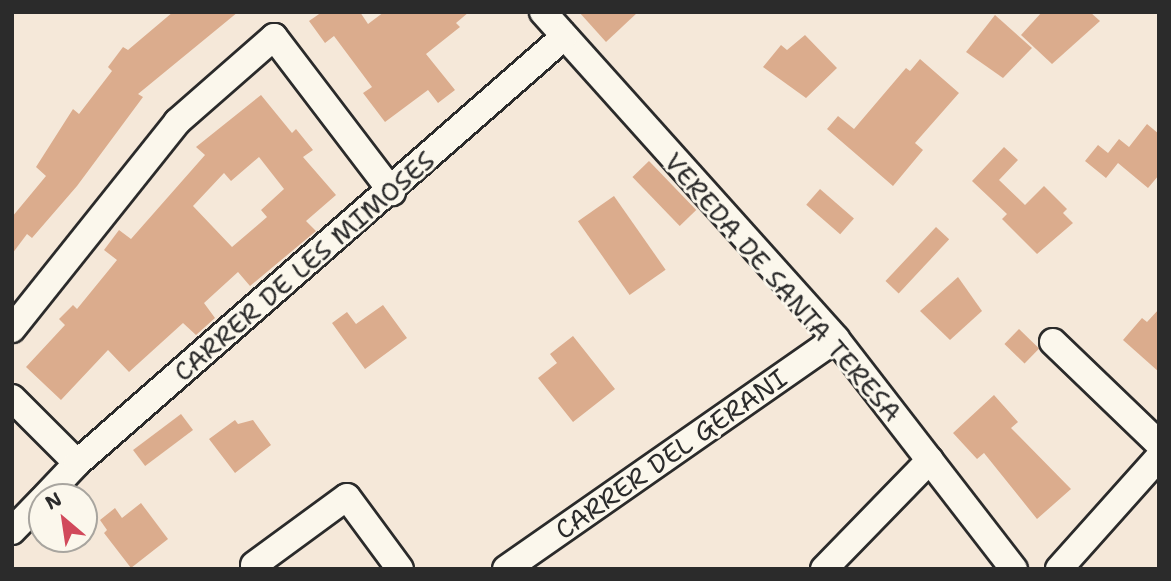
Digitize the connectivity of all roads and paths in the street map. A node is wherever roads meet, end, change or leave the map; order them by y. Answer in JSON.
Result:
{"nodes":[{"id":1,"x":543,"y":12,"type":"edge"},
{"id":2,"x":565,"y":36,"type":"junction"},
{"id":3,"x":392,"y":192,"type":"junction"},
{"id":4,"x":12,"y":329,"type":"edge"},
{"id":5,"x":836,"y":339,"type":"junction"},
{"id":6,"x":1053,"y":342,"type":"dead end"},
{"id":7,"x":12,"y":398,"type":"edge"},
{"id":8,"x":1159,"y":444,"type":"edge"},
{"id":9,"x":1159,"y":457,"type":"edge"},
{"id":10,"x":930,"y":460,"type":"junction"},
{"id":11,"x":77,"y":463,"type":"junction"},
{"id":12,"x":58,"y":483,"type":"edge"},
{"id":13,"x":28,"y":514,"type":"edge"},
{"id":14,"x":12,"y":531,"type":"edge"},
{"id":15,"x":254,"y":565,"type":"dead end"},
{"id":16,"x":400,"y":569,"type":"edge"},
{"id":17,"x":506,"y":569,"type":"edge"},
{"id":18,"x":824,"y":569,"type":"edge"},
{"id":19,"x":1014,"y":569,"type":"edge"},
{"id":20,"x":1059,"y":569,"type":"edge"}],
"edges":[{"from":1,"to":2,"type":"street","name":"VEREDA DE SANTA TERESA"},
{"from":2,"to":3,"type":"street","name":"CARRER DE LES MIMOSES"},
{"from":2,"to":5,"type":"street","name":"VEREDA DE SANTA TERESA"},
{"from":3,"to":4,"type":"street"},
{"from":3,"to":11,"type":"street","name":"CARRER DE LES MIMOSES"},
{"from":5,"to":10,"type":"street","name":"VEREDA DE SANTA TERESA"},
{"from":5,"to":17,"type":"street","name":"CARRER DEL GERANI"},
{"from":6,"to":8,"type":"street"},
{"from":7,"to":11,"type":"street"},
{"from":9,"to":20,"type":"street"},
{"from":10,"to":18,"type":"street"},
{"from":10,"to":19,"type":"street","name":"VEREDA DE SANTA TERESA"},
{"from":11,"to":12,"type":"street","name":"CARRER DE LES MIMOSES"},
{"from":13,"to":14,"type":"street","name":"CARRER DE LES MIMOSES"},
{"from":15,"to":16,"type":"street"}]}
